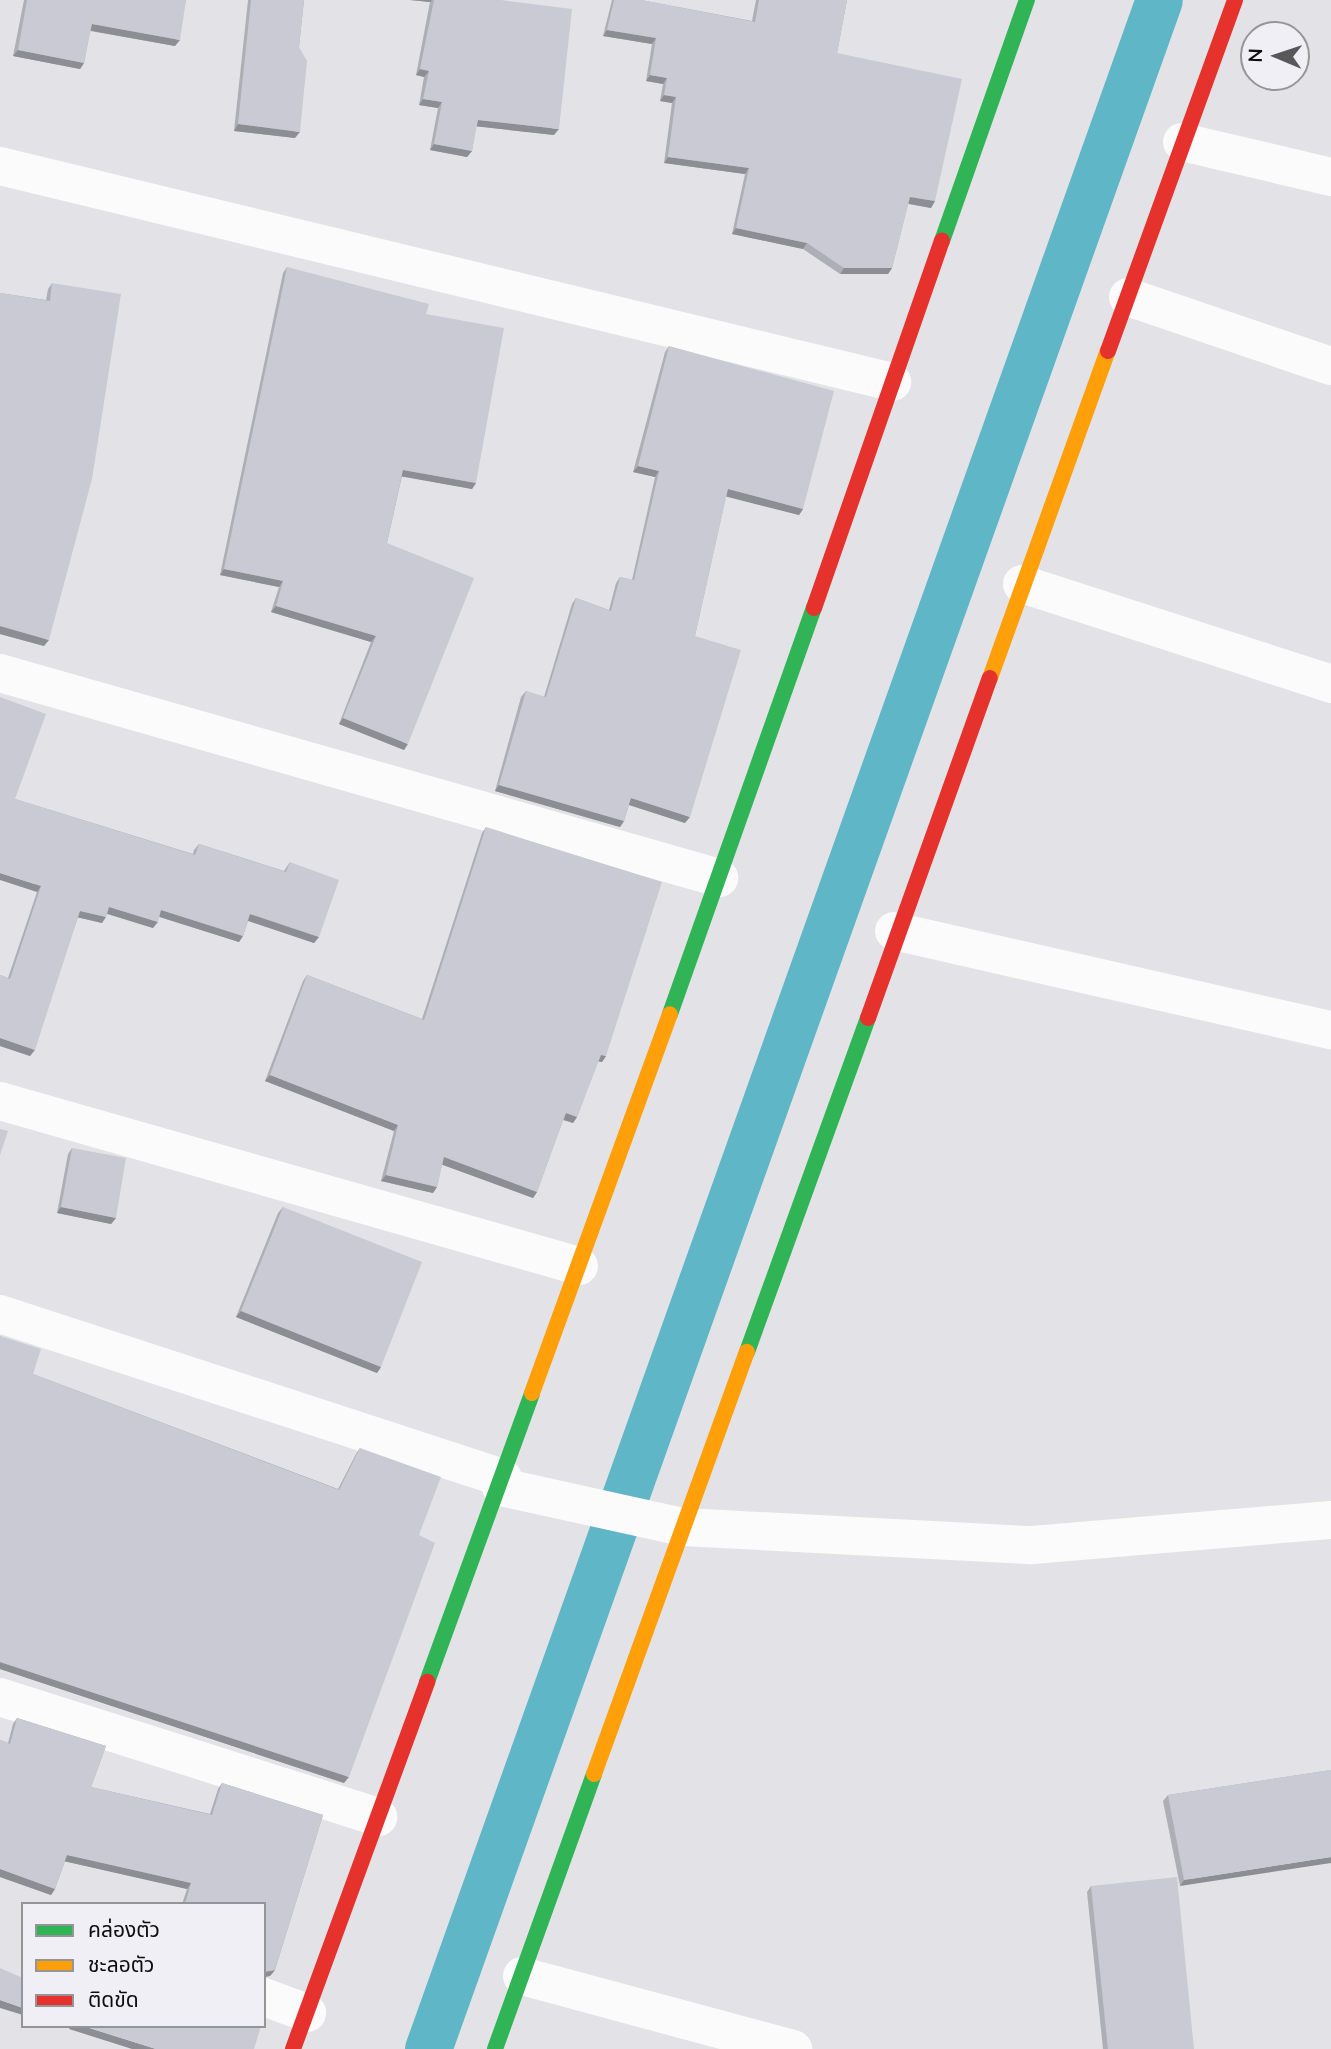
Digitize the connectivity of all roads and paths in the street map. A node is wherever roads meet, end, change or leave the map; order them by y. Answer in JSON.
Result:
{"nodes":[{"id":1,"x":1027,"y":0,"type":"edge"},
{"id":2,"x":1235,"y":0,"type":"edge"},
{"id":3,"x":1182,"y":142,"type":"junction"},
{"id":4,"x":0,"y":166,"type":"edge"},
{"id":5,"x":1331,"y":177,"type":"edge"},
{"id":6,"x":1128,"y":296,"type":"junction"},
{"id":7,"x":1331,"y":366,"type":"edge"},
{"id":8,"x":892,"y":382,"type":"junction"},
{"id":9,"x":1022,"y":584,"type":"junction"},
{"id":10,"x":0,"y":673,"type":"edge"},
{"id":11,"x":1331,"y":684,"type":"edge"},
{"id":12,"x":719,"y":878,"type":"junction"},
{"id":13,"x":894,"y":932,"type":"junction"},
{"id":14,"x":1331,"y":1030,"type":"edge"},
{"id":15,"x":0,"y":1101,"type":"edge"},
{"id":16,"x":579,"y":1266,"type":"junction"},
{"id":17,"x":0,"y":1314,"type":"edge"},
{"id":18,"x":502,"y":1482,"type":"junction"},
{"id":19,"x":1331,"y":1520,"type":"edge"},
{"id":20,"x":683,"y":1527,"type":"junction"},
{"id":21,"x":0,"y":1697,"type":"edge"},
{"id":22,"x":378,"y":1817,"type":"junction"},
{"id":23,"x":522,"y":1976,"type":"junction"},
{"id":24,"x":266,"y":1998,"type":"edge"},
{"id":25,"x":307,"y":2013,"type":"junction"},
{"id":26,"x":293,"y":2049,"type":"edge"},
{"id":27,"x":495,"y":2049,"type":"edge"},
{"id":28,"x":793,"y":2049,"type":"edge"}],
"edges":[{"from":1,"to":8,"type":"street"},
{"from":2,"to":3,"type":"street"},
{"from":3,"to":5,"type":"street"},
{"from":3,"to":6,"type":"street"},
{"from":4,"to":8,"type":"street"},
{"from":6,"to":7,"type":"street"},
{"from":6,"to":9,"type":"street"},
{"from":8,"to":12,"type":"street"},
{"from":9,"to":11,"type":"street"},
{"from":9,"to":13,"type":"street"},
{"from":10,"to":12,"type":"street"},
{"from":12,"to":16,"type":"street"},
{"from":13,"to":14,"type":"street"},
{"from":13,"to":20,"type":"street"},
{"from":15,"to":16,"type":"street"},
{"from":16,"to":18,"type":"street"},
{"from":17,"to":18,"type":"street"},
{"from":18,"to":20,"type":"street"},
{"from":18,"to":22,"type":"street"},
{"from":19,"to":20,"type":"street"},
{"from":20,"to":23,"type":"street"},
{"from":21,"to":22,"type":"street"},
{"from":22,"to":25,"type":"street"},
{"from":23,"to":27,"type":"street"},
{"from":23,"to":28,"type":"street"},
{"from":24,"to":25,"type":"street"},
{"from":25,"to":26,"type":"street"}]}
